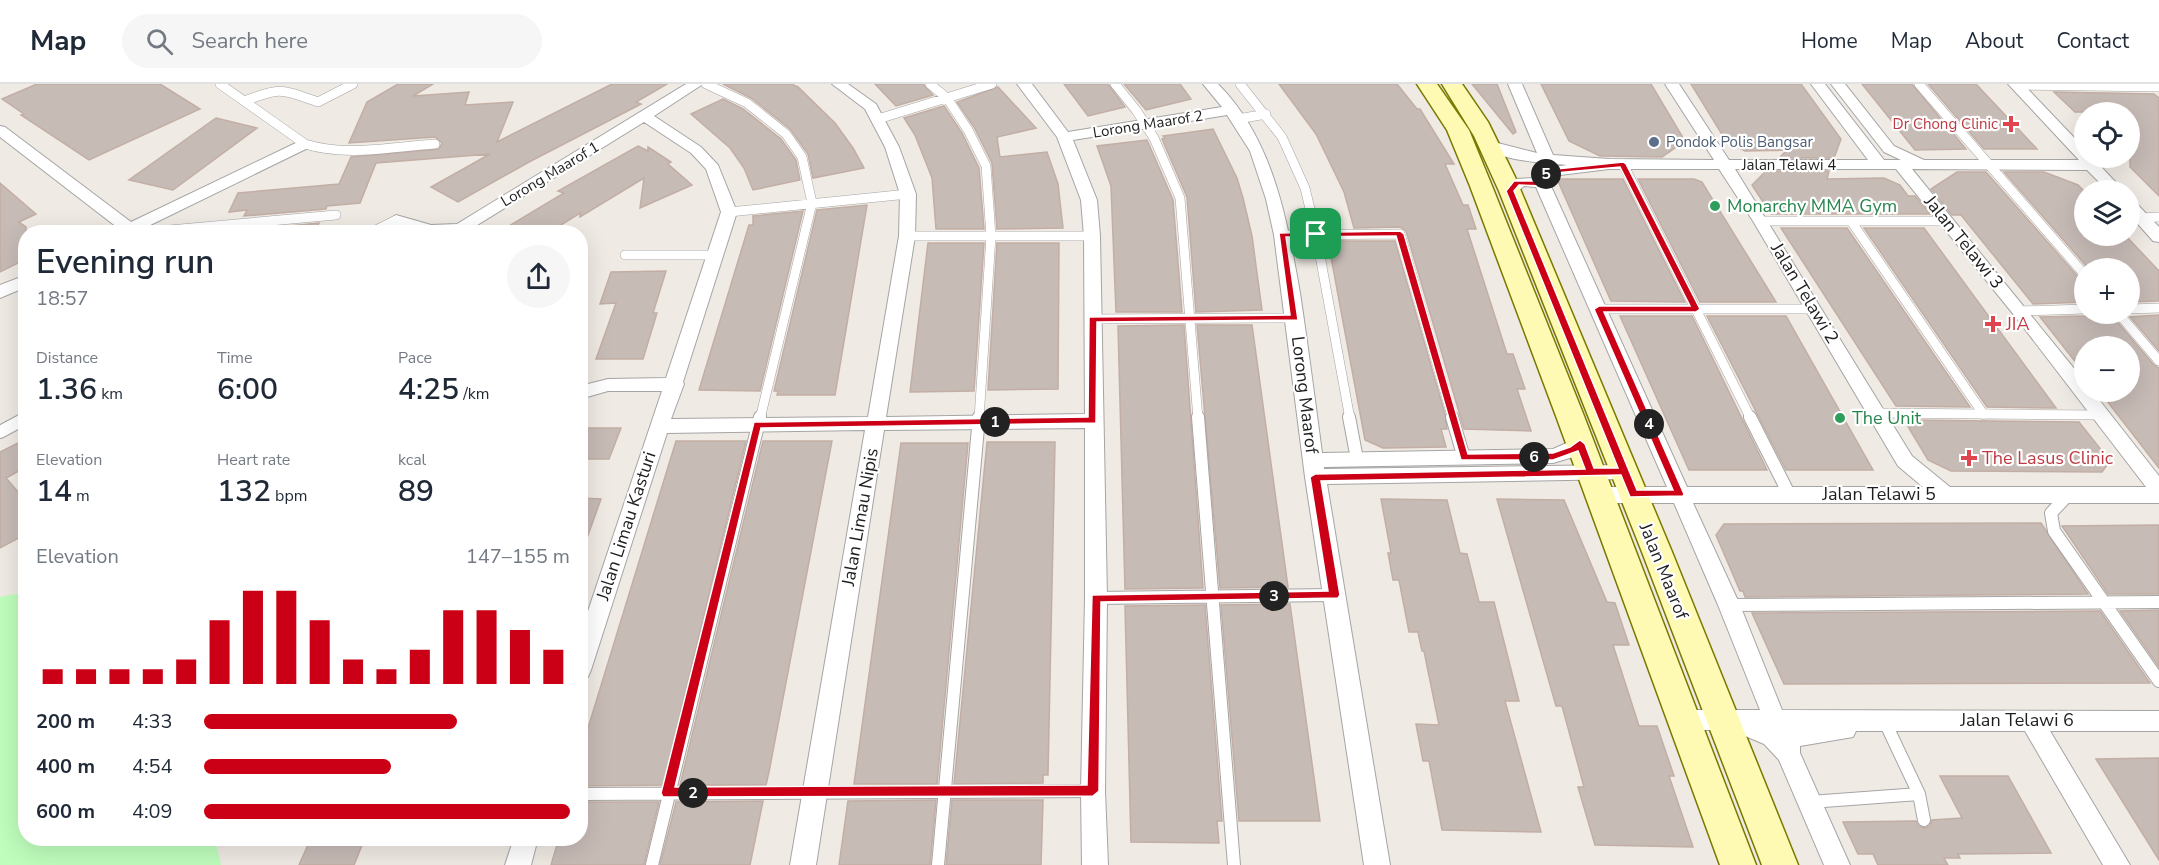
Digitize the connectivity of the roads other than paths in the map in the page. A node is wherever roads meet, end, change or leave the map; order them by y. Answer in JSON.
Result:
{"nodes":[{"id":1,"x":220,"y":84,"type":"edge"},
{"id":2,"x":353,"y":84,"type":"edge"},
{"id":3,"x":696,"y":84,"type":"edge"},
{"id":4,"x":706,"y":84,"type":"edge"},
{"id":5,"x":839,"y":84,"type":"edge"},
{"id":6,"x":930,"y":84,"type":"edge"},
{"id":7,"x":992,"y":84,"type":"edge"},
{"id":8,"x":1024,"y":84,"type":"edge"},
{"id":9,"x":1115,"y":84,"type":"edge"},
{"id":10,"x":1210,"y":84,"type":"edge"},
{"id":11,"x":1240,"y":84,"type":"edge"},
{"id":12,"x":1427,"y":84,"type":"edge"},
{"id":13,"x":1452,"y":84,"type":"edge"},
{"id":14,"x":1515,"y":84,"type":"edge"},
{"id":15,"x":1672,"y":84,"type":"edge"},
{"id":16,"x":1818,"y":84,"type":"edge"},
{"id":17,"x":1838,"y":84,"type":"edge"},
{"id":18,"x":1919,"y":84,"type":"edge"},
{"id":19,"x":2015,"y":85,"type":"edge"},
{"id":20,"x":2159,"y":87,"type":"edge"},
{"id":21,"x":947,"y":98,"type":"junction"},
{"id":22,"x":244,"y":101,"type":"junction"},
{"id":23,"x":1266,"y":114,"type":"junction"},
{"id":24,"x":1235,"y":115,"type":"junction"},
{"id":25,"x":645,"y":116,"type":"junction"},
{"id":26,"x":878,"y":119,"type":"junction"},
{"id":27,"x":1148,"y":124,"type":"junction"},
{"id":28,"x":0,"y":130,"type":"edge"},
{"id":29,"x":1064,"y":137,"type":"junction"},
{"id":30,"x":305,"y":144,"type":"junction"},
{"id":31,"x":435,"y":144,"type":"dead end"},
{"id":32,"x":1490,"y":146,"type":"junction"},
{"id":33,"x":2074,"y":148,"type":"edge"},
{"id":34,"x":1547,"y":159,"type":"junction"},
{"id":35,"x":1616,"y":164,"type":"junction"},
{"id":36,"x":1723,"y":165,"type":"junction"},
{"id":37,"x":1880,"y":165,"type":"junction"},
{"id":38,"x":1990,"y":165,"type":"junction"},
{"id":39,"x":2074,"y":165,"type":"edge"},
{"id":40,"x":1901,"y":166,"type":"junction"},
{"id":41,"x":1935,"y":166,"type":"junction"},
{"id":42,"x":2093,"y":168,"type":"edge"},
{"id":43,"x":2105,"y":180,"type":"edge"},
{"id":44,"x":1542,"y":184,"type":"junction"},
{"id":45,"x":1510,"y":191,"type":"junction"},
{"id":46,"x":908,"y":194,"type":"junction"},
{"id":47,"x":812,"y":203,"type":"junction"},
{"id":48,"x":729,"y":212,"type":"junction"},
{"id":49,"x":2140,"y":213,"type":"edge"},
{"id":50,"x":336,"y":215,"type":"dead end"},
{"id":51,"x":2140,"y":216,"type":"edge"},
{"id":52,"x":2159,"y":217,"type":"edge"},
{"id":53,"x":396,"y":220,"type":"joint"},
{"id":54,"x":1851,"y":220,"type":"junction"},
{"id":55,"x":1761,"y":221,"type":"junction"},
{"id":56,"x":1947,"y":221,"type":"junction"},
{"id":57,"x":119,"y":225,"type":"edge"},
{"id":58,"x":138,"y":225,"type":"edge"},
{"id":59,"x":225,"y":225,"type":"edge"},
{"id":60,"x":386,"y":225,"type":"edge"},
{"id":61,"x":413,"y":225,"type":"edge"},
{"id":62,"x":467,"y":225,"type":"edge"},
{"id":63,"x":1316,"y":234,"type":"junction"},
{"id":64,"x":1282,"y":235,"type":"junction"},
{"id":65,"x":907,"y":236,"type":"junction"},
{"id":66,"x":991,"y":236,"type":"junction"},
{"id":67,"x":1092,"y":236,"type":"junction"},
{"id":68,"x":2159,"y":237,"type":"edge"},
{"id":69,"x":625,"y":255,"type":"dead end"},
{"id":70,"x":716,"y":255,"type":"junction"},
{"id":71,"x":2074,"y":262,"type":"edge"},
{"id":72,"x":18,"y":284,"type":"edge"},
{"id":73,"x":0,"y":292,"type":"edge"},
{"id":74,"x":2159,"y":308,"type":"edge"},
{"id":75,"x":1599,"y":309,"type":"junction"},
{"id":76,"x":1696,"y":309,"type":"junction"},
{"id":77,"x":1814,"y":309,"type":"junction"},
{"id":78,"x":2074,"y":309,"type":"edge"},
{"id":79,"x":2140,"y":309,"type":"edge"},
{"id":80,"x":2020,"y":311,"type":"junction"},
{"id":81,"x":1295,"y":318,"type":"junction"},
{"id":82,"x":1188,"y":319,"type":"junction"},
{"id":83,"x":1092,"y":320,"type":"junction"},
{"id":84,"x":2128,"y":324,"type":"edge"},
{"id":85,"x":2159,"y":361,"type":"edge"},
{"id":86,"x":675,"y":384,"type":"junction"},
{"id":87,"x":588,"y":391,"type":"edge"},
{"id":88,"x":1878,"y":413,"type":"junction"},
{"id":89,"x":1984,"y":415,"type":"junction"},
{"id":90,"x":2102,"y":415,"type":"junction"},
{"id":91,"x":1093,"y":421,"type":"junction"},
{"id":92,"x":18,"y":422,"type":"edge"},
{"id":93,"x":979,"y":422,"type":"junction"},
{"id":94,"x":876,"y":423,"type":"junction"},
{"id":95,"x":757,"y":424,"type":"junction"},
{"id":96,"x":659,"y":426,"type":"junction"},
{"id":97,"x":0,"y":432,"type":"edge"},
{"id":98,"x":1580,"y":444,"type":"junction"},
{"id":99,"x":1464,"y":458,"type":"junction"},
{"id":100,"x":1314,"y":468,"type":"junction"},
{"id":101,"x":1358,"y":468,"type":"junction"},
{"id":102,"x":1595,"y":483,"type":"junction"},
{"id":103,"x":1629,"y":483,"type":"junction"},
{"id":104,"x":2159,"y":490,"type":"edge"},
{"id":105,"x":1679,"y":494,"type":"junction"},
{"id":106,"x":1789,"y":494,"type":"junction"},
{"id":107,"x":1944,"y":494,"type":"junction"},
{"id":108,"x":2068,"y":495,"type":"junction"},
{"id":109,"x":2159,"y":495,"type":"edge"},
{"id":110,"x":1334,"y":595,"type":"junction"},
{"id":111,"x":1212,"y":596,"type":"junction"},
{"id":112,"x":1096,"y":598,"type":"junction"},
{"id":113,"x":2103,"y":602,"type":"junction"},
{"id":114,"x":2159,"y":602,"type":"edge"},
{"id":115,"x":1729,"y":605,"type":"junction"},
{"id":116,"x":588,"y":645,"type":"edge"},
{"id":117,"x":2159,"y":681,"type":"edge"},
{"id":118,"x":1723,"y":718,"type":"junction"},
{"id":119,"x":1880,"y":719,"type":"junction"},
{"id":120,"x":1683,"y":720,"type":"junction"},
{"id":121,"x":1775,"y":720,"type":"junction"},
{"id":122,"x":2031,"y":720,"type":"junction"},
{"id":123,"x":2159,"y":721,"type":"edge"},
{"id":124,"x":1788,"y":753,"type":"junction"},
{"id":125,"x":944,"y":791,"type":"junction"},
{"id":126,"x":1093,"y":791,"type":"junction"},
{"id":127,"x":815,"y":792,"type":"junction"},
{"id":128,"x":668,"y":793,"type":"junction"},
{"id":129,"x":588,"y":794,"type":"edge"},
{"id":130,"x":1919,"y":794,"type":"junction"},
{"id":131,"x":1810,"y":802,"type":"junction"},
{"id":132,"x":1924,"y":820,"type":"dead end"},
{"id":133,"x":524,"y":846,"type":"edge"},
{"id":134,"x":518,"y":865,"type":"edge"},
{"id":135,"x":652,"y":865,"type":"edge"},
{"id":136,"x":803,"y":865,"type":"edge"},
{"id":137,"x":938,"y":865,"type":"edge"},
{"id":138,"x":1095,"y":865,"type":"edge"},
{"id":139,"x":1234,"y":865,"type":"edge"},
{"id":140,"x":1377,"y":865,"type":"edge"},
{"id":141,"x":1738,"y":865,"type":"edge"},
{"id":142,"x":1780,"y":865,"type":"edge"},
{"id":143,"x":1837,"y":865,"type":"edge"},
{"id":144,"x":2117,"y":865,"type":"edge"}],
"edges":[{"from":1,"to":22,"type":"lane"},
{"from":2,"to":22,"type":"lane"},
{"from":3,"to":25,"type":"street","name":"Lorong Maarof 1"},
{"from":4,"to":47,"type":"lane"},
{"from":5,"to":26,"type":"street","name":"Jalan Limau Nipis"},
{"from":6,"to":21,"type":"lane"},
{"from":7,"to":21,"type":"lane"},
{"from":8,"to":29,"type":"street"},
{"from":9,"to":27,"type":"lane"},
{"from":10,"to":24,"type":"street","name":"Lorong Maarof"},
{"from":11,"to":23,"type":"lane"},
{"from":12,"to":98,"type":"main road","name":"Jalan Maarof"},
{"from":13,"to":32,"type":"main road","name":"Jalan Maarof"},
{"from":14,"to":34,"type":"street"},
{"from":15,"to":36,"type":"street","name":"Jalan Telawi 2"},
{"from":16,"to":37,"type":"street"},
{"from":17,"to":41,"type":"street","name":"Jalan Telawi 3"},
{"from":18,"to":38,"type":"lane"},
{"from":19,"to":20,"type":"lane"},
{"from":19,"to":33,"type":"street"},
{"from":21,"to":26,"type":"lane"},
{"from":21,"to":66,"type":"lane"},
{"from":22,"to":30,"type":"lane"},
{"from":23,"to":24,"type":"lane"},
{"from":23,"to":63,"type":"lane"},
{"from":24,"to":27,"type":"street","name":"Lorong Maarof 2"},
{"from":24,"to":64,"type":"street","name":"Lorong Maarof"},
{"from":25,"to":48,"type":"street"},
{"from":25,"to":62,"type":"street","name":"Lorong Maarof 1"},
{"from":26,"to":46,"type":"street","name":"Jalan Limau Nipis"},
{"from":27,"to":29,"type":"street","name":"Lorong Maarof 2"},
{"from":27,"to":82,"type":"lane"},
{"from":28,"to":57,"type":"street"},
{"from":29,"to":67,"type":"street"},
{"from":30,"to":31,"type":"lane"},
{"from":30,"to":58,"type":"street"},
{"from":32,"to":34,"type":"street","name":"Jalan Telawi 4"},
{"from":32,"to":45,"type":"main road","name":"Jalan Maarof"},
{"from":34,"to":35,"type":"street","name":"Jalan Telawi 4"},
{"from":35,"to":36,"type":"street","name":"Jalan Telawi 4"},
{"from":35,"to":44,"type":"street"},
{"from":35,"to":76,"type":"lane"},
{"from":36,"to":37,"type":"street","name":"Jalan Telawi 4"},
{"from":36,"to":55,"type":"street","name":"Jalan Telawi 2"},
{"from":37,"to":40,"type":"street","name":"Jalan Telawi 4"},
{"from":38,"to":39,"type":"street","name":"Jalan Telawi 4"},
{"from":38,"to":41,"type":"street","name":"Jalan Telawi 4"},
{"from":38,"to":71,"type":"lane"},
{"from":40,"to":41,"type":"street","name":"Jalan Telawi 4"},
{"from":40,"to":56,"type":"street","name":"Jalan Telawi 3"},
{"from":42,"to":43,"type":"street"},
{"from":44,"to":45,"type":"street"},
{"from":44,"to":75,"type":"street"},
{"from":45,"to":103,"type":"main road","name":"Jalan Maarof"},
{"from":46,"to":47,"type":"lane"},
{"from":46,"to":65,"type":"street","name":"Jalan Limau Nipis"},
{"from":47,"to":48,"type":"lane"},
{"from":47,"to":95,"type":"lane"},
{"from":48,"to":70,"type":"street","name":"Jalan Limau Kasturi"},
{"from":49,"to":52,"type":"lane"},
{"from":50,"to":59,"type":"lane"},
{"from":51,"to":68,"type":"street"},
{"from":53,"to":60,"type":"lane"},
{"from":53,"to":61,"type":"street","name":"Lorong Maarof 1"},
{"from":54,"to":55,"type":"lane"},
{"from":54,"to":56,"type":"lane"},
{"from":54,"to":89,"type":"lane"},
{"from":55,"to":77,"type":"street","name":"Jalan Telawi 2"},
{"from":56,"to":80,"type":"street","name":"Jalan Telawi 3"},
{"from":63,"to":64,"type":"lane"},
{"from":63,"to":99,"type":"lane"},
{"from":63,"to":101,"type":"lane"},
{"from":64,"to":81,"type":"street","name":"Lorong Maarof"},
{"from":65,"to":66,"type":"lane"},
{"from":65,"to":94,"type":"street","name":"Jalan Limau Nipis"},
{"from":66,"to":67,"type":"lane"},
{"from":66,"to":93,"type":"lane"},
{"from":67,"to":83,"type":"street"},
{"from":69,"to":70,"type":"lane"},
{"from":70,"to":86,"type":"street","name":"Jalan Limau Kasturi"},
{"from":72,"to":73,"type":"street"},
{"from":74,"to":79,"type":"lane"},
{"from":75,"to":76,"type":"lane"},
{"from":75,"to":105,"type":"street"},
{"from":76,"to":77,"type":"lane"},
{"from":76,"to":106,"type":"lane"},
{"from":77,"to":88,"type":"street","name":"Jalan Telawi 2"},
{"from":78,"to":80,"type":"lane"},
{"from":80,"to":90,"type":"street","name":"Jalan Telawi 3"},
{"from":81,"to":82,"type":"lane"},
{"from":81,"to":100,"type":"street","name":"Lorong Maarof"},
{"from":82,"to":83,"type":"lane"},
{"from":82,"to":111,"type":"lane"},
{"from":83,"to":91,"type":"street"},
{"from":84,"to":85,"type":"lane"},
{"from":86,"to":87,"type":"street"},
{"from":86,"to":96,"type":"street","name":"Jalan Limau Kasturi"},
{"from":88,"to":89,"type":"lane"},
{"from":88,"to":107,"type":"street","name":"Jalan Telawi 2"},
{"from":89,"to":90,"type":"lane"},
{"from":90,"to":104,"type":"street","name":"Jalan Telawi 3"},
{"from":91,"to":93,"type":"street"},
{"from":91,"to":112,"type":"street"},
{"from":92,"to":97,"type":"lane"},
{"from":93,"to":94,"type":"street"},
{"from":93,"to":125,"type":"lane"},
{"from":94,"to":95,"type":"street"},
{"from":94,"to":127,"type":"street","name":"Jalan Limau Nipis"},
{"from":95,"to":96,"type":"street"},
{"from":95,"to":128,"type":"lane"},
{"from":96,"to":116,"type":"street","name":"Jalan Limau Kasturi"},
{"from":98,"to":99,"type":"street"},
{"from":98,"to":102,"type":"main road","name":"Jalan Maarof"},
{"from":99,"to":101,"type":"street"},
{"from":100,"to":101,"type":"street"},
{"from":100,"to":110,"type":"street","name":"Lorong Maarof"},
{"from":101,"to":102,"type":"street","name":"Jalan Telawi 5"},
{"from":102,"to":103,"type":"street","name":"Jalan Telawi 5"},
{"from":102,"to":120,"type":"main road","name":"Jalan Maarof"},
{"from":103,"to":105,"type":"street","name":"Jalan Telawi 5"},
{"from":103,"to":118,"type":"main road","name":"Jalan Maarof"},
{"from":105,"to":106,"type":"street","name":"Jalan Telawi 5"},
{"from":105,"to":115,"type":"street"},
{"from":106,"to":107,"type":"street","name":"Jalan Telawi 5"},
{"from":107,"to":108,"type":"street","name":"Jalan Telawi 5"},
{"from":108,"to":109,"type":"street","name":"Jalan Telawi 5"},
{"from":108,"to":113,"type":"lane"},
{"from":110,"to":111,"type":"lane"},
{"from":110,"to":140,"type":"street","name":"Lorong Maarof"},
{"from":111,"to":112,"type":"lane"},
{"from":111,"to":139,"type":"lane"},
{"from":112,"to":126,"type":"street"},
{"from":113,"to":114,"type":"lane"},
{"from":113,"to":115,"type":"lane"},
{"from":113,"to":117,"type":"lane"},
{"from":115,"to":121,"type":"street"},
{"from":118,"to":120,"type":"street","name":"Jalan Telawi 6"},
{"from":118,"to":121,"type":"street","name":"Jalan Telawi 6"},
{"from":118,"to":124,"type":"street"},
{"from":118,"to":142,"type":"main road","name":"Jalan Maarof"},
{"from":119,"to":121,"type":"street","name":"Jalan Telawi 6"},
{"from":119,"to":122,"type":"street","name":"Jalan Telawi 6"},
{"from":119,"to":124,"type":"street","name":"Jalan Telawi 6"},
{"from":119,"to":130,"type":"lane"},
{"from":120,"to":141,"type":"main road","name":"Jalan Maarof"},
{"from":122,"to":123,"type":"street","name":"Jalan Telawi 6"},
{"from":122,"to":144,"type":"street"},
{"from":124,"to":131,"type":"street"},
{"from":125,"to":126,"type":"lane"},
{"from":125,"to":127,"type":"lane"},
{"from":125,"to":137,"type":"lane"},
{"from":126,"to":138,"type":"street"},
{"from":127,"to":128,"type":"lane"},
{"from":127,"to":136,"type":"street","name":"Jalan Limau Nipis"},
{"from":128,"to":129,"type":"lane"},
{"from":128,"to":135,"type":"lane"},
{"from":130,"to":131,"type":"lane"},
{"from":130,"to":132,"type":"lane"},
{"from":131,"to":143,"type":"street"},
{"from":133,"to":134,"type":"street"}]}
